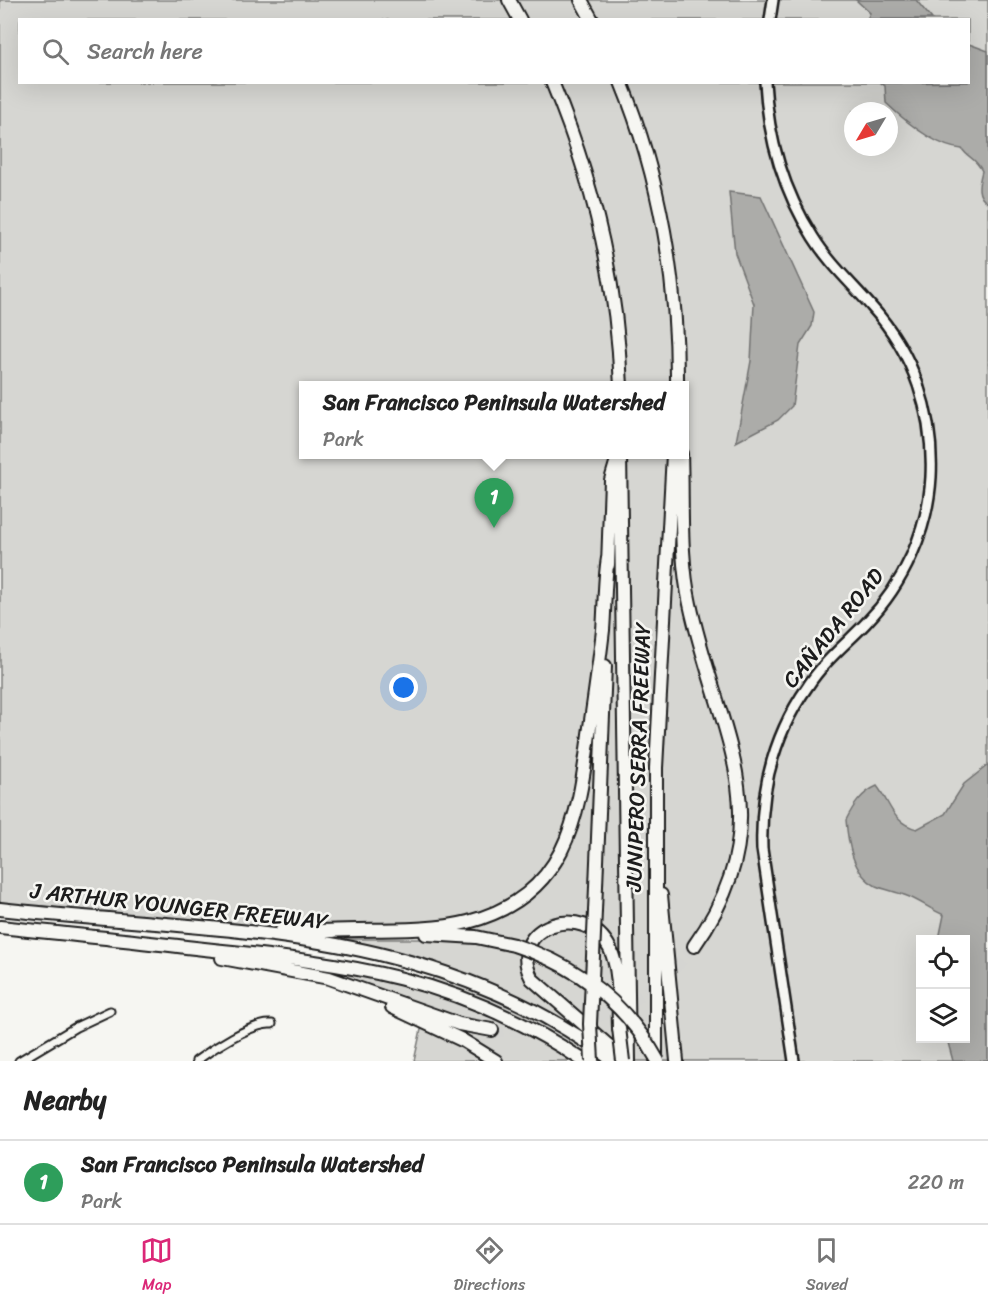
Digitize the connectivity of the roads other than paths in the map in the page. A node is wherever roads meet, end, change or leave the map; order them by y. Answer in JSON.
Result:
{"nodes":[{"id":1,"x":509,"y":0,"type":"edge"},
{"id":2,"x":581,"y":0,"type":"edge"},
{"id":3,"x":773,"y":0,"type":"edge"},
{"id":4,"x":519,"y":18,"type":"edge"},
{"id":5,"x":591,"y":18,"type":"edge"},
{"id":6,"x":770,"y":18,"type":"edge"},
{"id":7,"x":553,"y":84,"type":"edge"},
{"id":8,"x":622,"y":84,"type":"edge"},
{"id":9,"x":765,"y":84,"type":"edge"},
{"id":10,"x":621,"y":381,"type":"edge"},
{"id":11,"x":677,"y":381,"type":"edge"},
{"id":12,"x":617,"y":459,"type":"edge"},
{"id":13,"x":619,"y":459,"type":"edge"},
{"id":14,"x":673,"y":459,"type":"edge"},
{"id":15,"x":681,"y":459,"type":"edge"},
{"id":16,"x":608,"y":558,"type":"junction"},
{"id":17,"x":654,"y":841,"type":"junction"},
{"id":18,"x":0,"y":909,"type":"edge"},
{"id":19,"x":0,"y":927,"type":"edge"},
{"id":20,"x":237,"y":929,"type":"junction"},
{"id":21,"x":327,"y":931,"type":"junction"},
{"id":22,"x":130,"y":941,"type":"junction"},
{"id":23,"x":694,"y":946,"type":"tunnel mouth"},
{"id":24,"x":329,"y":978,"type":"junction"},
{"id":25,"x":110,"y":1011,"type":"dead end"},
{"id":26,"x":272,"y":1024,"type":"dead end"},
{"id":27,"x":624,"y":1029,"type":"junction"},
{"id":28,"x":492,"y":1030,"type":"tunnel mouth"},
{"id":29,"x":20,"y":1061,"type":"edge"},
{"id":30,"x":196,"y":1061,"type":"edge"},
{"id":31,"x":496,"y":1061,"type":"edge"},
{"id":32,"x":584,"y":1061,"type":"edge"},
{"id":33,"x":592,"y":1061,"type":"edge"},
{"id":34,"x":614,"y":1061,"type":"edge"},
{"id":35,"x":626,"y":1061,"type":"edge"},
{"id":36,"x":657,"y":1061,"type":"edge"},
{"id":37,"x":677,"y":1061,"type":"edge"},
{"id":38,"x":794,"y":1061,"type":"edge"}],
"edges":[{"from":1,"to":4,"type":"highway"},
{"from":2,"to":5,"type":"highway"},
{"from":3,"to":6,"type":"main road"},
{"from":7,"to":10,"type":"highway"},
{"from":8,"to":11,"type":"highway"},
{"from":9,"to":38,"type":"main road","name":"CAÑADA ROAD"},
{"from":12,"to":16,"type":"highway"},
{"from":13,"to":27,"type":"highway","name":"JUNIPERO SERRA FREEWAY"},
{"from":14,"to":17,"type":"highway","name":"JUNIPERO SERRA FREEWAY"},
{"from":15,"to":23,"type":"highway"},
{"from":16,"to":21,"type":"highway"},
{"from":16,"to":33,"type":"highway","bridge":true},
{"from":17,"to":36,"type":"highway","name":"JUNIPERO SERRA FREEWAY"},
{"from":17,"to":37,"type":"highway"},
{"from":18,"to":20,"type":"highway","name":"J ARTHUR YOUNGER FREEWAY"},
{"from":19,"to":22,"type":"highway","name":"J ARTHUR YOUNGER FREEWAY"},
{"from":20,"to":21,"type":"highway"},
{"from":20,"to":34,"type":"highway","name":"J ARTHUR YOUNGER FREEWAY"},
{"from":21,"to":36,"type":"highway","bridge":true},
{"from":22,"to":24,"type":"highway"},
{"from":22,"to":32,"type":"highway","name":"J ARTHUR YOUNGER FREEWAY"},
{"from":24,"to":28,"type":"highway"},
{"from":24,"to":31,"type":"highway"},
{"from":25,"to":29,"type":"street"},
{"from":26,"to":30,"type":"street"},
{"from":27,"to":35,"type":"highway","bridge":true},
{"from":27,"to":35,"type":"highway"}]}
